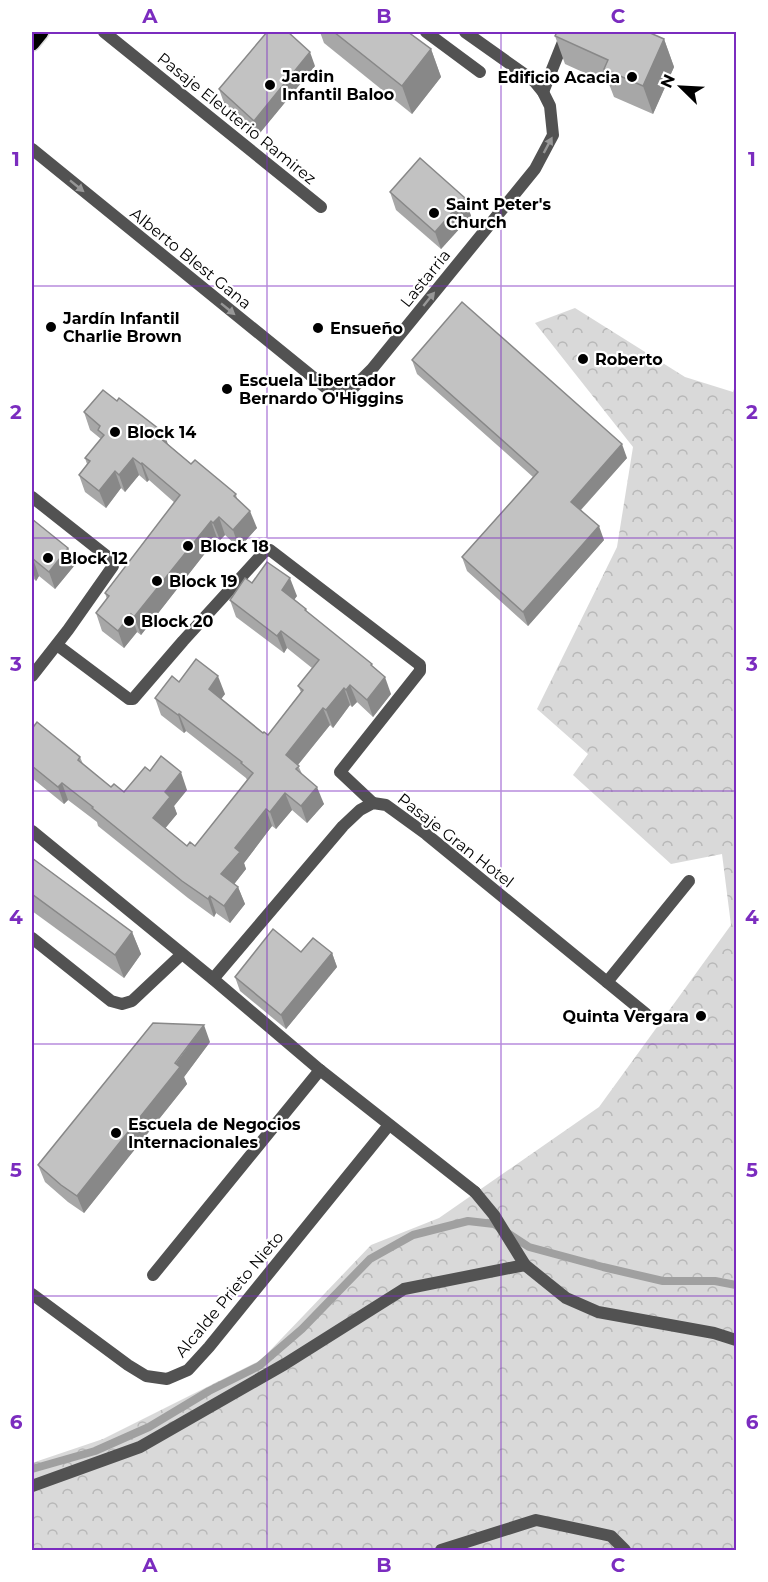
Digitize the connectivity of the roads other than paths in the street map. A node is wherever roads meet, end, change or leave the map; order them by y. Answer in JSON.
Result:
{"nodes":[{"id":1,"x":41,"y":32,"type":"edge"},
{"id":2,"x":104,"y":32,"type":"edge"},
{"id":3,"x":426,"y":32,"type":"edge"},
{"id":4,"x":465,"y":32,"type":"edge"},
{"id":5,"x":567,"y":32,"type":"edge"},
{"id":6,"x":32,"y":43,"type":"edge"},
{"id":7,"x":480,"y":72,"type":"dead end"},
{"id":8,"x":543,"y":92,"type":"junction"},
{"id":9,"x":32,"y":149,"type":"edge"},
{"id":10,"x":321,"y":207,"type":"dead end"},
{"id":11,"x":330,"y":391,"type":"joint"},
{"id":12,"x":32,"y":496,"type":"edge"},
{"id":13,"x":57,"y":645,"type":"junction"},
{"id":14,"x":32,"y":676,"type":"edge"},
{"id":15,"x":373,"y":803,"type":"junction"},
{"id":16,"x":32,"y":831,"type":"edge"},
{"id":17,"x":689,"y":881,"type":"dead end"},
{"id":18,"x":32,"y":938,"type":"edge"},
{"id":19,"x":182,"y":954,"type":"junction"},
{"id":20,"x":213,"y":979,"type":"junction"},
{"id":21,"x":607,"y":982,"type":"junction"},
{"id":22,"x":646,"y":1014,"type":"dead end"},
{"id":23,"x":320,"y":1070,"type":"junction"},
{"id":24,"x":389,"y":1125,"type":"junction"},
{"id":25,"x":525,"y":1265,"type":"junction"},
{"id":26,"x":153,"y":1275,"type":"dead end"},
{"id":27,"x":32,"y":1294,"type":"edge"},
{"id":28,"x":736,"y":1340,"type":"edge"},
{"id":29,"x":32,"y":1486,"type":"edge"},
{"id":30,"x":441,"y":1551,"type":"edge"},
{"id":31,"x":625,"y":1551,"type":"edge"}],
"edges":[{"from":1,"to":6,"type":"main road"},
{"from":2,"to":10,"type":"street","name":"Pasaje Eleuterio Ramirez"},
{"from":3,"to":7,"type":"street"},
{"from":4,"to":8,"type":"street"},
{"from":5,"to":8,"type":"street"},
{"from":11,"to":8,"type":"street","name":"Lastarria","one_way":true},
{"from":9,"to":11,"type":"street","name":"Alberto Blest Gana","one_way":true},
{"from":12,"to":13,"type":"street"},
{"from":13,"to":14,"type":"street"},
{"from":13,"to":15,"type":"street"},
{"from":15,"to":20,"type":"street","name":"Pasaje Gran Hotel"},
{"from":15,"to":21,"type":"street","name":"Pasaje Gran Hotel"},
{"from":16,"to":19,"type":"street"},
{"from":17,"to":21,"type":"street"},
{"from":18,"to":19,"type":"street"},
{"from":19,"to":20,"type":"street"},
{"from":20,"to":23,"type":"street"},
{"from":21,"to":22,"type":"street","name":"Pasaje Gran Hotel"},
{"from":23,"to":24,"type":"street"},
{"from":23,"to":26,"type":"street"},
{"from":24,"to":25,"type":"street"},
{"from":24,"to":27,"type":"street","name":"Alcalde Prieto Nieto"},
{"from":25,"to":28,"type":"street"},
{"from":25,"to":29,"type":"street"},
{"from":30,"to":31,"type":"street"}]}
